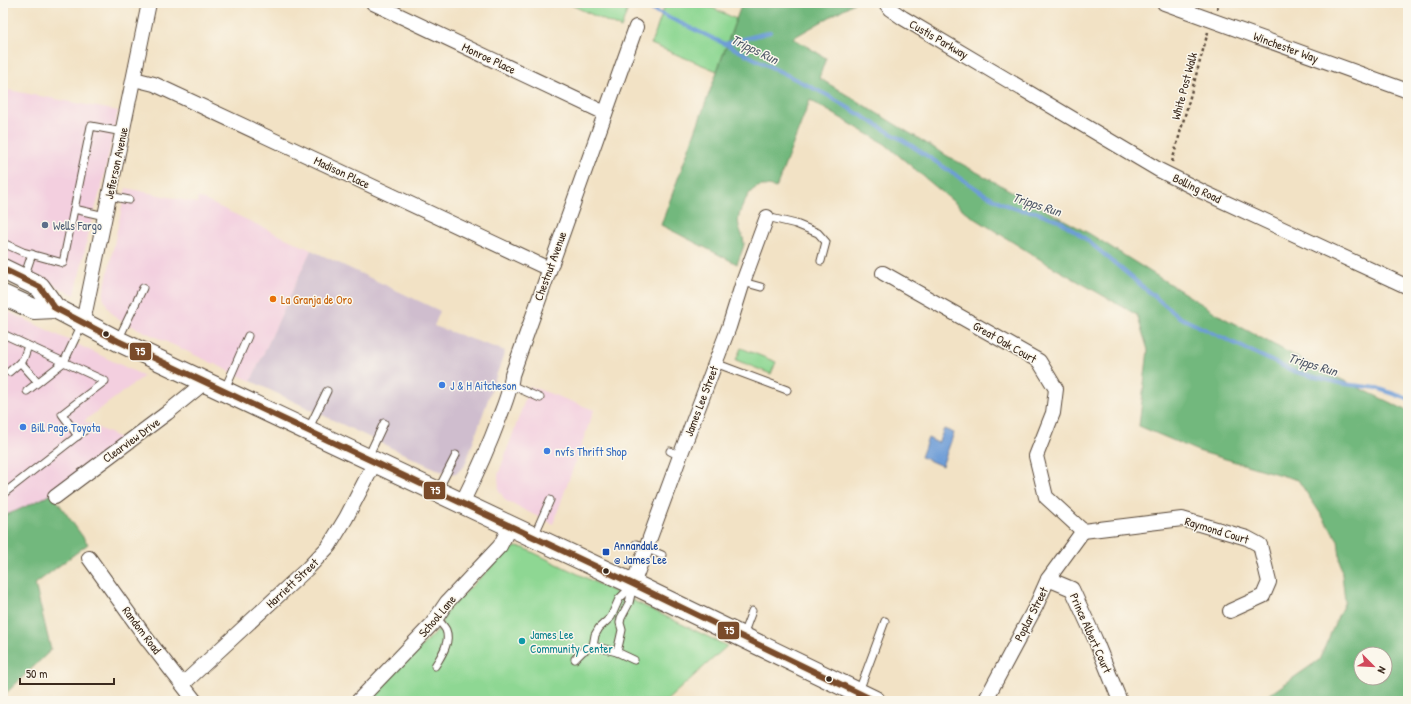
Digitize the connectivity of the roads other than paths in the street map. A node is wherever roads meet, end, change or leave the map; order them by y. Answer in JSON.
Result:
{"nodes":[{"id":1,"x":149,"y":3,"type":"edge"},
{"id":2,"x":372,"y":3,"type":"edge"},
{"id":3,"x":886,"y":3,"type":"edge"},
{"id":4,"x":1164,"y":3,"type":"edge"},
{"id":5,"x":636,"y":27,"type":"dead end"},
{"id":6,"x":995,"y":72,"type":"joint"},
{"id":7,"x":134,"y":79,"type":"junction"},
{"id":8,"x":1408,"y":91,"type":"edge"},
{"id":9,"x":605,"y":112,"type":"junction"},
{"id":10,"x":123,"y":132,"type":"junction"},
{"id":11,"x":110,"y":196,"type":"junction"},
{"id":12,"x":129,"y":200,"type":"dead end"},
{"id":13,"x":74,"y":209,"type":"junction"},
{"id":14,"x":105,"y":216,"type":"junction"},
{"id":15,"x":767,"y":217,"type":"joint"},
{"id":16,"x":3,"y":243,"type":"edge"},
{"id":17,"x":32,"y":254,"type":"junction"},
{"id":18,"x":821,"y":262,"type":"dead end"},
{"id":19,"x":549,"y":269,"type":"junction"},
{"id":20,"x":3,"y":270,"type":"edge"},
{"id":21,"x":883,"y":273,"type":"dead end"},
{"id":22,"x":23,"y":278,"type":"junction"},
{"id":23,"x":743,"y":282,"type":"junction"},
{"id":24,"x":1408,"y":287,"type":"edge"},
{"id":25,"x":143,"y":288,"type":"dead end"},
{"id":26,"x":761,"y":288,"type":"dead end"},
{"id":27,"x":3,"y":295,"type":"edge"},
{"id":28,"x":55,"y":308,"type":"junction"},
{"id":29,"x":82,"y":322,"type":"junction"},
{"id":30,"x":3,"y":334,"type":"edge"},
{"id":31,"x":248,"y":336,"type":"dead end"},
{"id":32,"x":118,"y":341,"type":"junction"},
{"id":33,"x":28,"y":346,"type":"junction"},
{"id":34,"x":20,"y":362,"type":"junction"},
{"id":35,"x":64,"y":362,"type":"junction"},
{"id":36,"x":715,"y":363,"type":"junction"},
{"id":37,"x":9,"y":372,"type":"dead end"},
{"id":38,"x":38,"y":382,"type":"junction"},
{"id":39,"x":205,"y":382,"type":"junction"},
{"id":40,"x":511,"y":385,"type":"junction"},
{"id":41,"x":786,"y":390,"type":"dead end"},
{"id":42,"x":27,"y":391,"type":"dead end"},
{"id":43,"x":224,"y":391,"type":"junction"},
{"id":44,"x":327,"y":391,"type":"dead end"},
{"id":45,"x":540,"y":398,"type":"dead end"},
{"id":46,"x":384,"y":423,"type":"dead end"},
{"id":47,"x":85,"y":430,"type":"dead end"},
{"id":48,"x":308,"y":430,"type":"junction"},
{"id":49,"x":78,"y":436,"type":"junction"},
{"id":50,"x":456,"y":455,"type":"dead end"},
{"id":51,"x":371,"y":460,"type":"junction"},
{"id":52,"x":437,"y":492,"type":"junction"},
{"id":53,"x":3,"y":494,"type":"edge"},
{"id":54,"x":55,"y":497,"type":"dead end"},
{"id":55,"x":550,"y":500,"type":"dead end"},
{"id":56,"x":462,"y":503,"type":"junction"},
{"id":57,"x":510,"y":526,"type":"junction"},
{"id":58,"x":1084,"y":532,"type":"junction"},
{"id":59,"x":534,"y":538,"type":"junction"},
{"id":60,"x":641,"y":546,"type":"junction"},
{"id":61,"x":662,"y":555,"type":"dead end"},
{"id":62,"x":89,"y":558,"type":"dead end"},
{"id":63,"x":1048,"y":579,"type":"junction"},
{"id":64,"x":633,"y":584,"type":"junction"},
{"id":65,"x":752,"y":611,"type":"dead end"},
{"id":66,"x":1230,"y":611,"type":"dead end"},
{"id":67,"x":436,"y":617,"type":"junction"},
{"id":68,"x":885,"y":621,"type":"dead end"},
{"id":69,"x":743,"y":637,"type":"junction"},
{"id":70,"x":593,"y":646,"type":"junction"},
{"id":71,"x":617,"y":652,"type":"junction"},
{"id":72,"x":575,"y":659,"type":"dead end"},
{"id":73,"x":634,"y":660,"type":"dead end"},
{"id":74,"x":435,"y":666,"type":"dead end"},
{"id":75,"x":183,"y":684,"type":"junction"},
{"id":76,"x":864,"y":697,"type":"edge"},
{"id":77,"x":195,"y":701,"type":"edge"},
{"id":78,"x":358,"y":701,"type":"edge"},
{"id":79,"x":985,"y":701,"type":"edge"},
{"id":80,"x":1120,"y":701,"type":"edge"}],
"edges":[{"from":1,"to":7,"type":"street","name":"Jefferson Avenue"},
{"from":2,"to":9,"type":"street","name":"Monroe Place"},
{"from":3,"to":6,"type":"street","name":"Custis Parkway"},
{"from":4,"to":8,"type":"street","name":"Winchester Way"},
{"from":5,"to":9,"type":"street","name":"Chestnut Avenue"},
{"from":6,"to":24,"type":"street","name":"Bolling Road"},
{"from":7,"to":10,"type":"street","name":"Jefferson Avenue"},
{"from":7,"to":19,"type":"street","name":"Madison Place"},
{"from":9,"to":19,"type":"street","name":"Chestnut Avenue"},
{"from":10,"to":11,"type":"street","name":"Jefferson Avenue"},
{"from":10,"to":13,"type":"lane"},
{"from":11,"to":12,"type":"lane"},
{"from":11,"to":14,"type":"street","name":"Jefferson Avenue"},
{"from":13,"to":14,"type":"lane"},
{"from":13,"to":17,"type":"lane"},
{"from":14,"to":29,"type":"street","name":"Jefferson Avenue"},
{"from":15,"to":18,"type":"lane"},
{"from":15,"to":23,"type":"street","name":"James Lee Street"},
{"from":16,"to":17,"type":"lane"},
{"from":17,"to":22,"type":"lane"},
{"from":19,"to":40,"type":"street","name":"Chestnut Avenue"},
{"from":20,"to":22,"type":"main road"},
{"from":21,"to":58,"type":"street","name":"Great Oak Court"},
{"from":22,"to":28,"type":"main road"},
{"from":23,"to":26,"type":"lane"},
{"from":23,"to":36,"type":"street","name":"James Lee Street"},
{"from":25,"to":32,"type":"lane"},
{"from":27,"to":28,"type":"main road"},
{"from":28,"to":29,"type":"main road"},
{"from":29,"to":32,"type":"main road"},
{"from":29,"to":35,"type":"lane"},
{"from":30,"to":33,"type":"lane"},
{"from":31,"to":43,"type":"lane"},
{"from":32,"to":39,"type":"main road"},
{"from":33,"to":34,"type":"lane"},
{"from":33,"to":35,"type":"lane"},
{"from":34,"to":37,"type":"lane"},
{"from":34,"to":38,"type":"lane"},
{"from":35,"to":38,"type":"lane"},
{"from":35,"to":49,"type":"lane"},
{"from":36,"to":41,"type":"lane"},
{"from":36,"to":60,"type":"street","name":"James Lee Street"},
{"from":38,"to":42,"type":"lane"},
{"from":39,"to":43,"type":"main road"},
{"from":39,"to":54,"type":"street","name":"Clearview Drive"},
{"from":40,"to":45,"type":"lane"},
{"from":40,"to":56,"type":"street","name":"Chestnut Avenue"},
{"from":43,"to":48,"type":"main road"},
{"from":44,"to":48,"type":"lane"},
{"from":46,"to":51,"type":"lane"},
{"from":47,"to":49,"type":"lane"},
{"from":48,"to":51,"type":"main road"},
{"from":49,"to":53,"type":"lane"},
{"from":50,"to":52,"type":"lane"},
{"from":51,"to":52,"type":"main road"},
{"from":51,"to":75,"type":"street","name":"Harriett Street"},
{"from":52,"to":56,"type":"main road"},
{"from":55,"to":59,"type":"lane"},
{"from":56,"to":57,"type":"main road"},
{"from":57,"to":59,"type":"main road"},
{"from":57,"to":67,"type":"street","name":"School Lane"},
{"from":58,"to":63,"type":"street","name":"Poplar Street"},
{"from":58,"to":66,"type":"street","name":"Raymond Court"},
{"from":59,"to":64,"type":"main road"},
{"from":60,"to":61,"type":"lane"},
{"from":60,"to":64,"type":"street","name":"James Lee Street"},
{"from":62,"to":75,"type":"street","name":"Random Road"},
{"from":63,"to":79,"type":"street","name":"Poplar Street"},
{"from":63,"to":80,"type":"street","name":"Prince Albert Court"},
{"from":64,"to":69,"type":"main road"},
{"from":64,"to":70,"type":"lane"},
{"from":64,"to":71,"type":"lane"},
{"from":65,"to":69,"type":"lane"},
{"from":67,"to":74,"type":"lane"},
{"from":67,"to":78,"type":"street","name":"School Lane"},
{"from":68,"to":76,"type":"lane"},
{"from":69,"to":76,"type":"main road"},
{"from":70,"to":71,"type":"lane"},
{"from":70,"to":72,"type":"lane"},
{"from":71,"to":73,"type":"lane"},
{"from":75,"to":77,"type":"street","name":"Random Road"}]}
